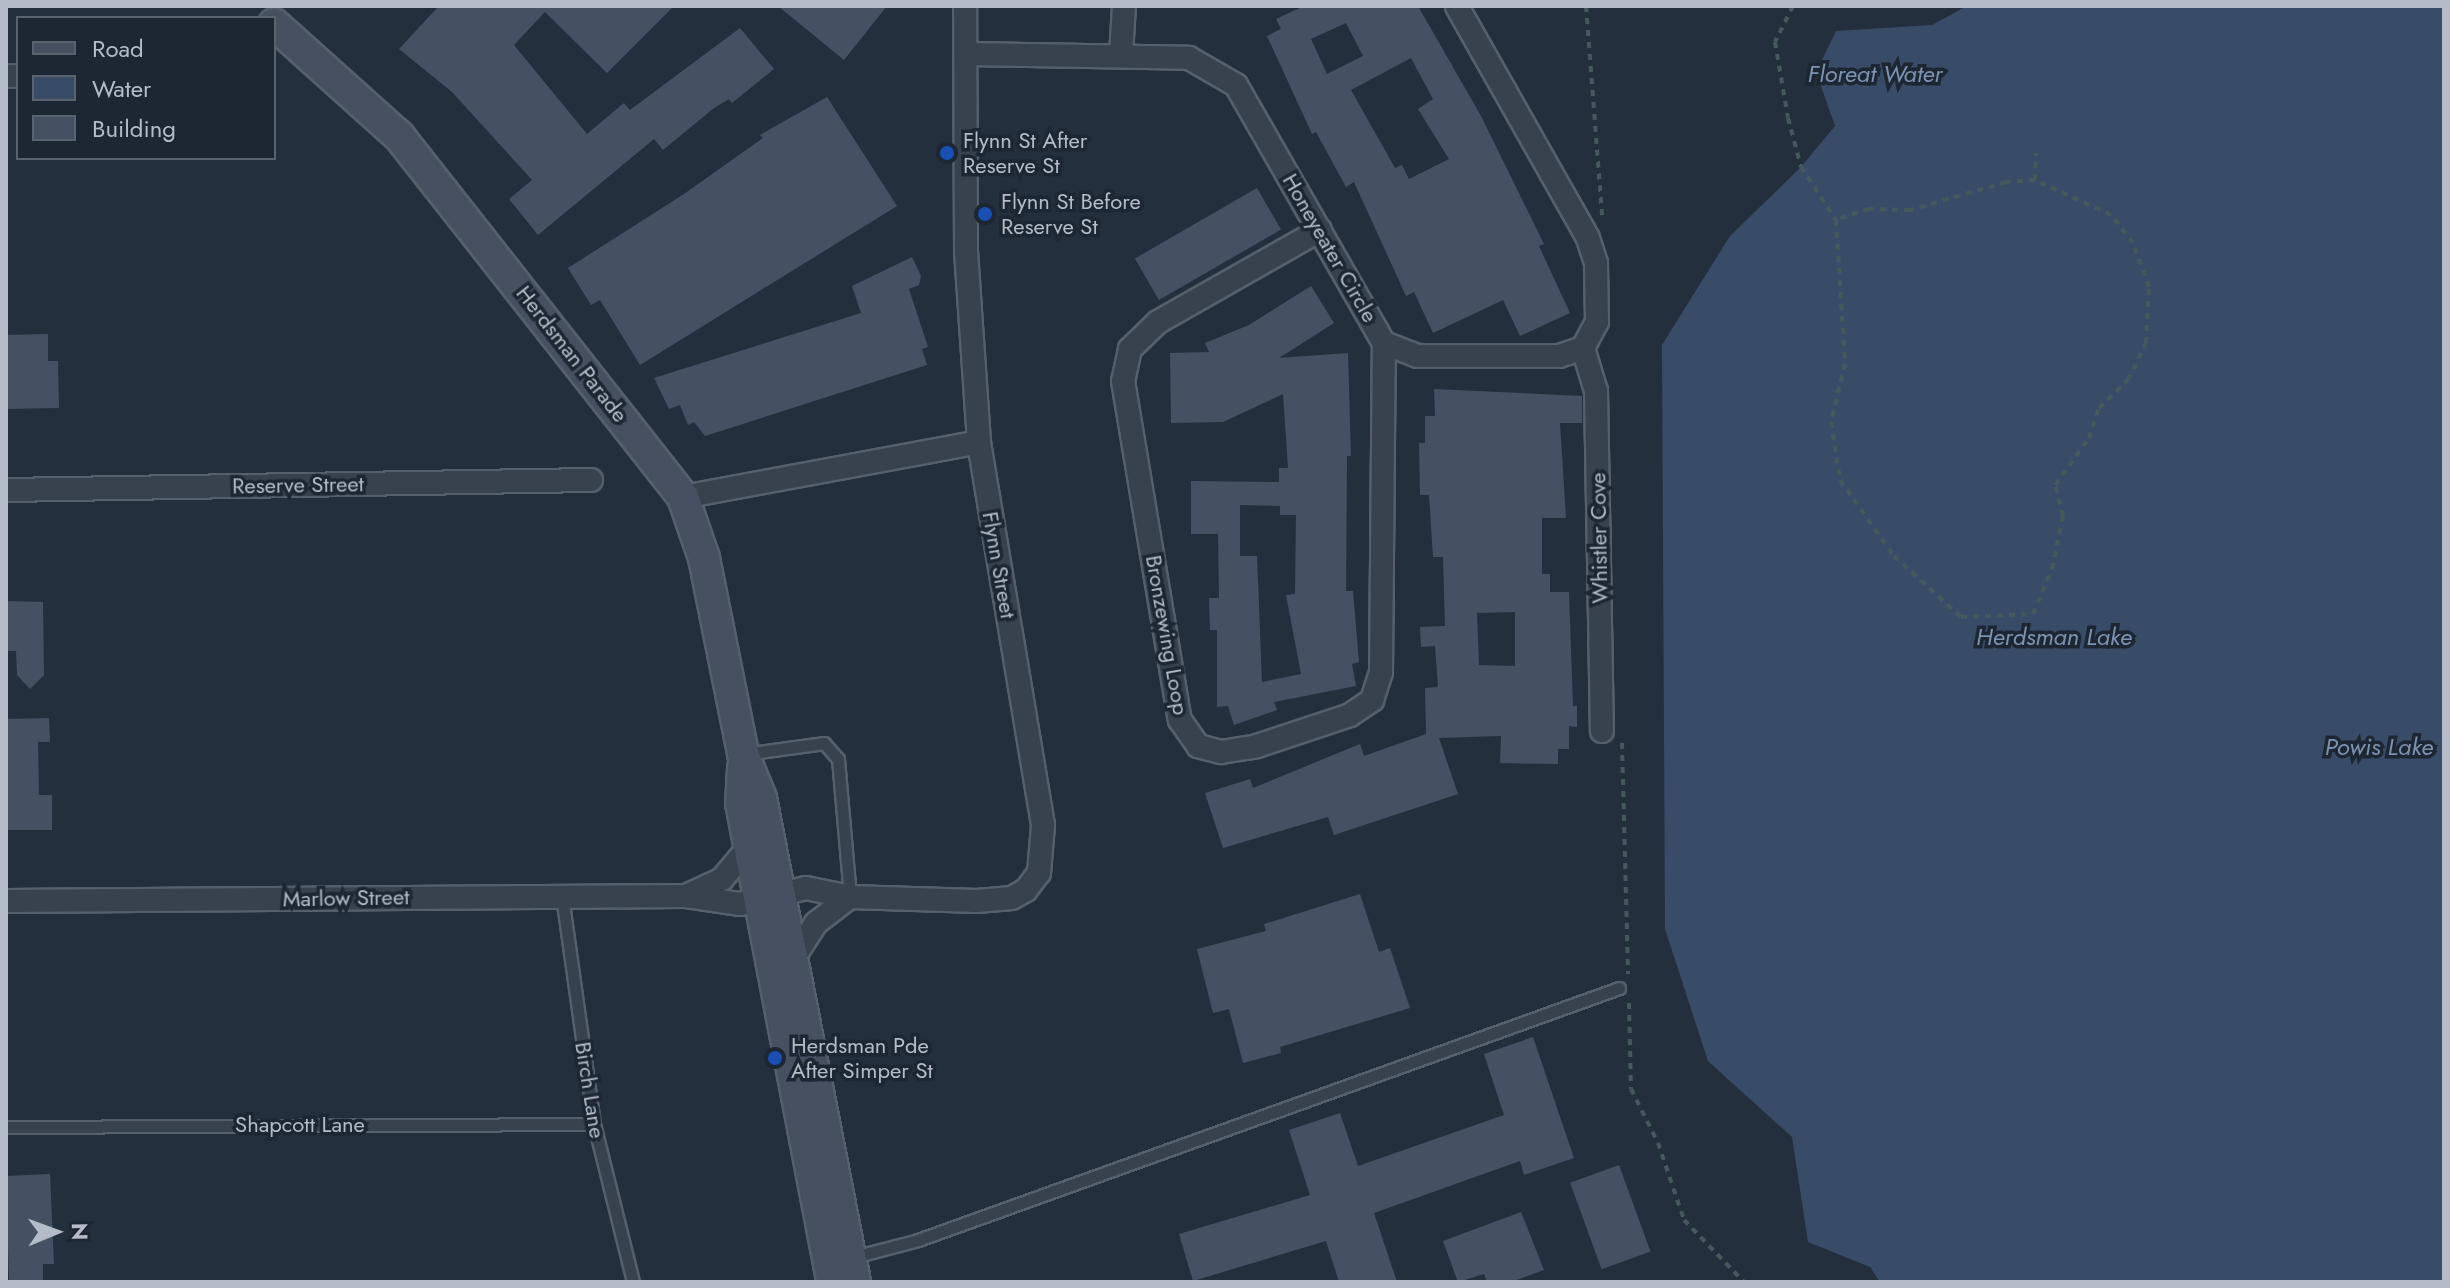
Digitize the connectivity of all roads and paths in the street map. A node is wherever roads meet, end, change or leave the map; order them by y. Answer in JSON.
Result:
{"nodes":[{"id":1,"x":965,"y":6,"type":"edge"},
{"id":2,"x":981,"y":6,"type":"edge"},
{"id":3,"x":1124,"y":6,"type":"edge"},
{"id":4,"x":1457,"y":6,"type":"edge"},
{"id":5,"x":1793,"y":6,"type":"edge"},
{"id":6,"x":276,"y":30,"type":"edge"},
{"id":7,"x":969,"y":54,"type":"junction"},
{"id":8,"x":1121,"y":55,"type":"junction"},
{"id":9,"x":2036,"y":153,"type":"dead end"},
{"id":10,"x":2035,"y":180,"type":"junction"},
{"id":11,"x":1836,"y":220,"type":"junction"},
{"id":12,"x":1320,"y":230,"type":"junction"},
{"id":13,"x":1384,"y":343,"type":"junction"},
{"id":14,"x":1583,"y":348,"type":"junction"},
{"id":15,"x":979,"y":442,"type":"junction"},
{"id":16,"x":591,"y":480,"type":"dead end"},
{"id":17,"x":6,"y":490,"type":"edge"},
{"id":18,"x":683,"y":497,"type":"junction"},
{"id":19,"x":1602,"y":731,"type":"dead end"},
{"id":20,"x":743,"y":754,"type":"junction"},
{"id":21,"x":749,"y":847,"type":"junction"},
{"id":22,"x":770,"y":895,"type":"junction"},
{"id":23,"x":562,"y":896,"type":"junction"},
{"id":24,"x":686,"y":896,"type":"junction"},
{"id":25,"x":850,"y":897,"type":"junction"},
{"id":26,"x":6,"y":901,"type":"edge"},
{"id":27,"x":794,"y":957,"type":"junction"},
{"id":28,"x":1619,"y":988,"type":"dead end"},
{"id":29,"x":594,"y":1124,"type":"junction"},
{"id":30,"x":6,"y":1127,"type":"edge"},
{"id":31,"x":846,"y":1274,"type":"edge"},
{"id":32,"x":633,"y":1282,"type":"edge"}],
"edges":[{"from":1,"to":7,"type":"street","name":"Flynn Street"},
{"from":2,"to":7,"type":"street","name":"Flynn Street"},
{"from":3,"to":8,"type":"street"},
{"from":4,"to":14,"type":"street"},
{"from":5,"to":11,"type":"path"},
{"from":6,"to":18,"type":"main road","name":"Herdsman Parade"},
{"from":7,"to":8,"type":"street","name":"Honeyeater Circle"},
{"from":7,"to":15,"type":"street","name":"Flynn Street"},
{"from":8,"to":12,"type":"street","name":"Honeyeater Circle"},
{"from":9,"to":10,"type":"path"},
{"from":10,"to":11,"type":"path"},
{"from":10,"to":11,"type":"path"},
{"from":12,"to":13,"type":"street","name":"Honeyeater Circle"},
{"from":12,"to":13,"type":"street","name":"Bronzewing Loop"},
{"from":13,"to":14,"type":"street","name":"Honeyeater Circle"},
{"from":14,"to":19,"type":"street","name":"Whistler Cove"},
{"from":15,"to":18,"type":"street"},
{"from":15,"to":25,"type":"street","name":"Flynn Street"},
{"from":16,"to":17,"type":"street","name":"Reserve Street"},
{"from":18,"to":20,"type":"main road","name":"Herdsman Parade"},
{"from":20,"to":21,"type":"main road","name":"Herdsman Parade"},
{"from":20,"to":22,"type":"main road","name":"Herdsman Parade"},
{"from":20,"to":25,"type":"lane"},
{"from":21,"to":22,"type":"main road","name":"Herdsman Parade"},
{"from":21,"to":24,"type":"street","name":"Marlow Street"},
{"from":22,"to":24,"type":"street","name":"Marlow Street"},
{"from":22,"to":25,"type":"street","name":"Flynn Street"},
{"from":22,"to":27,"type":"main road","name":"Herdsman Parade"},
{"from":22,"to":31,"type":"main road","name":"Herdsman Parade"},
{"from":23,"to":24,"type":"street","name":"Marlow Street"},
{"from":23,"to":26,"type":"street","name":"Marlow Street"},
{"from":23,"to":29,"type":"lane","name":"Birch Lane"},
{"from":25,"to":27,"type":"street"},
{"from":27,"to":31,"type":"main road","name":"Herdsman Parade"},
{"from":28,"to":31,"type":"lane"},
{"from":29,"to":30,"type":"lane","name":"Shapcott Lane"},
{"from":29,"to":32,"type":"lane","name":"Birch Lane"}]}
